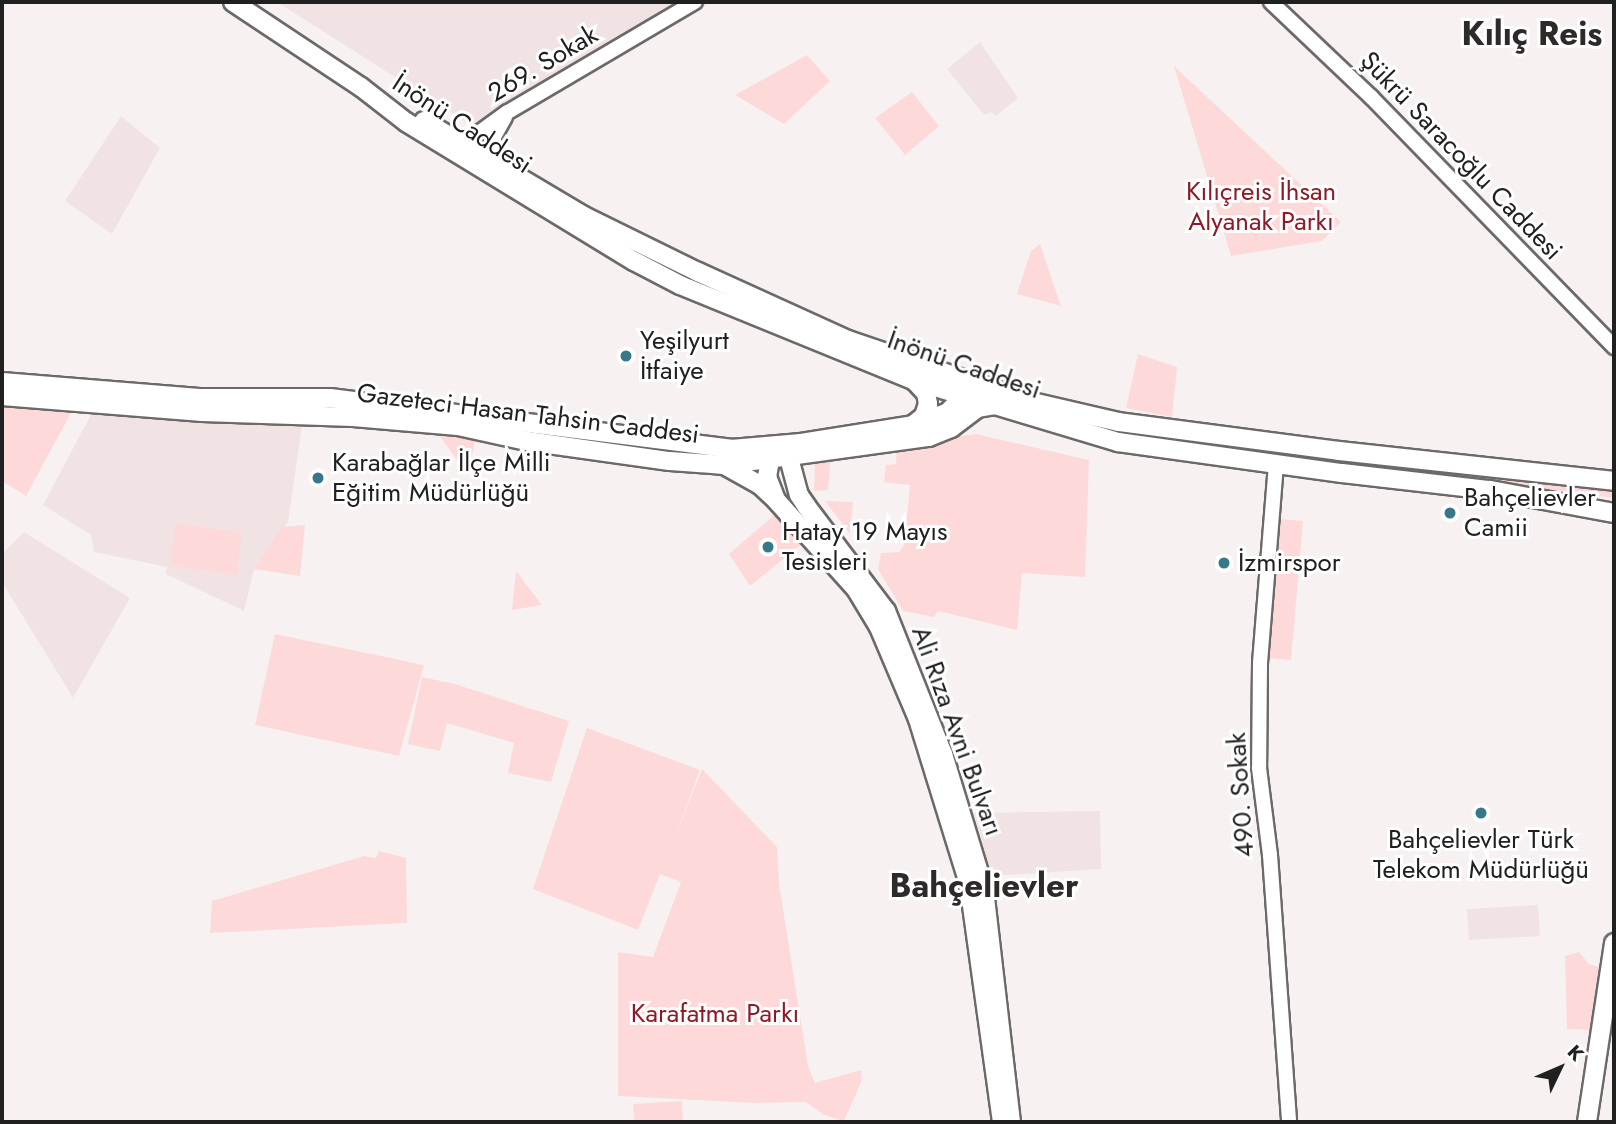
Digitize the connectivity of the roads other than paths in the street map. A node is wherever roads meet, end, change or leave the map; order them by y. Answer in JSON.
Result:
{"nodes":[{"id":1,"x":233,"y":2,"type":"edge"},
{"id":2,"x":695,"y":2,"type":"edge"},
{"id":3,"x":1271,"y":2,"type":"edge"},
{"id":4,"x":508,"y":112,"type":"junction"},
{"id":5,"x":463,"y":150,"type":"junction"},
{"id":6,"x":506,"y":168,"type":"junction"},
{"id":7,"x":1614,"y":347,"type":"edge"},
{"id":8,"x":915,"y":381,"type":"junction"},
{"id":9,"x":2,"y":382,"type":"edge"},
{"id":10,"x":970,"y":393,"type":"junction"},
{"id":11,"x":2,"y":396,"type":"edge"},
{"id":12,"x":995,"y":405,"type":"junction"},
{"id":13,"x":964,"y":417,"type":"junction"},
{"id":14,"x":913,"y":425,"type":"junction"},
{"id":15,"x":787,"y":457,"type":"junction"},
{"id":16,"x":1276,"y":464,"type":"junction"},
{"id":17,"x":724,"y":465,"type":"junction"},
{"id":18,"x":1614,"y":481,"type":"edge"},
{"id":19,"x":776,"y":500,"type":"junction"},
{"id":20,"x":1614,"y":513,"type":"edge"},
{"id":21,"x":1614,"y":943,"type":"edge"},
{"id":22,"x":1002,"y":1122,"type":"edge"},
{"id":23,"x":1011,"y":1122,"type":"edge"},
{"id":24,"x":1289,"y":1122,"type":"edge"},
{"id":25,"x":1587,"y":1122,"type":"edge"}],
"edges":[{"from":1,"to":5,"type":"main road","name":"İnönü Caddesi"},
{"from":2,"to":4,"type":"street","name":"269. Sokak"},
{"from":3,"to":7,"type":"street","name":"Şükrü Saracoğlu Caddesi"},
{"from":4,"to":5,"type":"street","name":"269. Sokak"},
{"from":4,"to":6,"type":"street"},
{"from":5,"to":6,"type":"main road","name":"İnönü Caddesi"},
{"from":5,"to":8,"type":"main road","name":"İnönü Caddesi"},
{"from":6,"to":10,"type":"main road","name":"İnönü Caddesi"},
{"from":8,"to":10,"type":"main road","name":"İnönü Caddesi"},
{"from":8,"to":14,"type":"main road"},
{"from":9,"to":15,"type":"main road","name":"Gazeteci Hasan Tahsin Caddesi"},
{"from":10,"to":12,"type":"main road","name":"İnönü Caddesi"},
{"from":10,"to":13,"type":"main road"},
{"from":10,"to":14,"type":"main road","name":"Gazeteci Hasan Tahsin Caddesi"},
{"from":10,"to":18,"type":"main road","name":"İnönü Caddesi"},
{"from":11,"to":17,"type":"main road","name":"Gazeteci Hasan Tahsin Caddesi"},
{"from":12,"to":13,"type":"main road","name":"Gazeteci Hasan Tahsin Caddesi"},
{"from":12,"to":16,"type":"main road","name":"İnönü Caddesi"},
{"from":13,"to":15,"type":"main road","name":"Gazeteci Hasan Tahsin Caddesi"},
{"from":14,"to":15,"type":"main road","name":"Gazeteci Hasan Tahsin Caddesi"},
{"from":15,"to":17,"type":"main road","name":"Gazeteci Hasan Tahsin Caddesi"},
{"from":15,"to":19,"type":"main road","name":"Ali Rıza Avni Bulvarı"},
{"from":15,"to":23,"type":"main road","name":"Ali Rıza Avni Bulvarı"},
{"from":16,"to":20,"type":"main road","name":"İnönü Caddesi"},
{"from":16,"to":24,"type":"street","name":"490. Sokak"},
{"from":17,"to":19,"type":"main road"},
{"from":19,"to":22,"type":"main road","name":"Ali Rıza Avni Bulvarı"},
{"from":21,"to":25,"type":"main road"}]}
